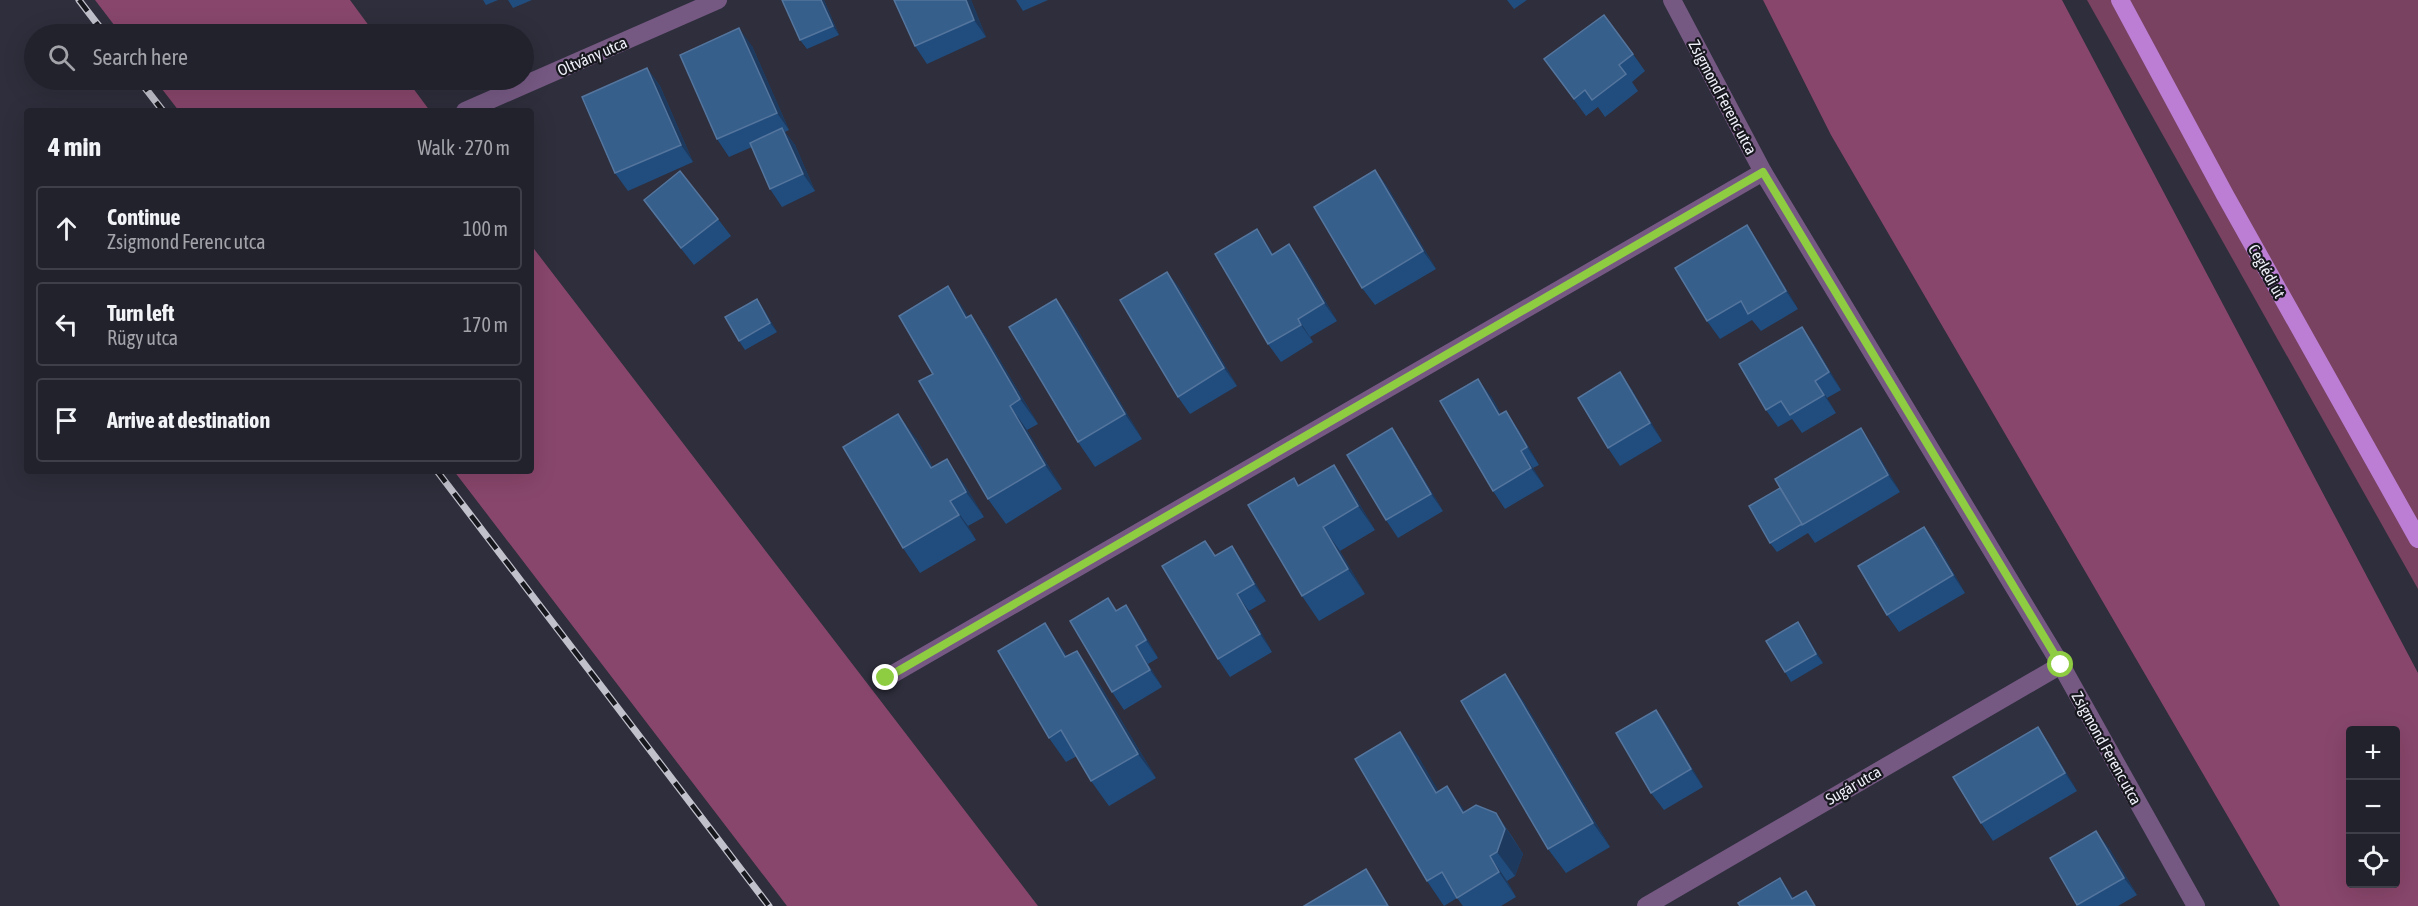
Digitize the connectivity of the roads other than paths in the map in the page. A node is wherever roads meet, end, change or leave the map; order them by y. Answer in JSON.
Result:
{"nodes":[{"id":1,"x":718,"y":0,"type":"edge"},
{"id":2,"x":1672,"y":0,"type":"edge"},
{"id":3,"x":2120,"y":0,"type":"edge"},
{"id":4,"x":534,"y":81,"type":"edge"},
{"id":5,"x":513,"y":90,"type":"edge"},
{"id":6,"x":472,"y":108,"type":"edge"},
{"id":7,"x":1763,"y":172,"type":"junction"},
{"id":8,"x":2418,"y":539,"type":"edge"},
{"id":9,"x":2061,"y":665,"type":"junction"},
{"id":10,"x":886,"y":678,"type":"dead end"},
{"id":11,"x":1646,"y":906,"type":"edge"},
{"id":12,"x":2196,"y":906,"type":"edge"}],
"edges":[{"from":1,"to":4,"type":"street","name":"Oltvány utca"},
{"from":2,"to":7,"type":"street","name":"Zsigmond Ferenc utca"},
{"from":3,"to":8,"type":"main road","name":"Ceglédi út"},
{"from":5,"to":6,"type":"street","name":"Oltvány utca"},
{"from":7,"to":9,"type":"street","name":"Zsigmond Ferenc utca"},
{"from":7,"to":10,"type":"street"},
{"from":9,"to":11,"type":"street","name":"Sugár utca"},
{"from":9,"to":12,"type":"street","name":"Zsigmond Ferenc utca"}]}
